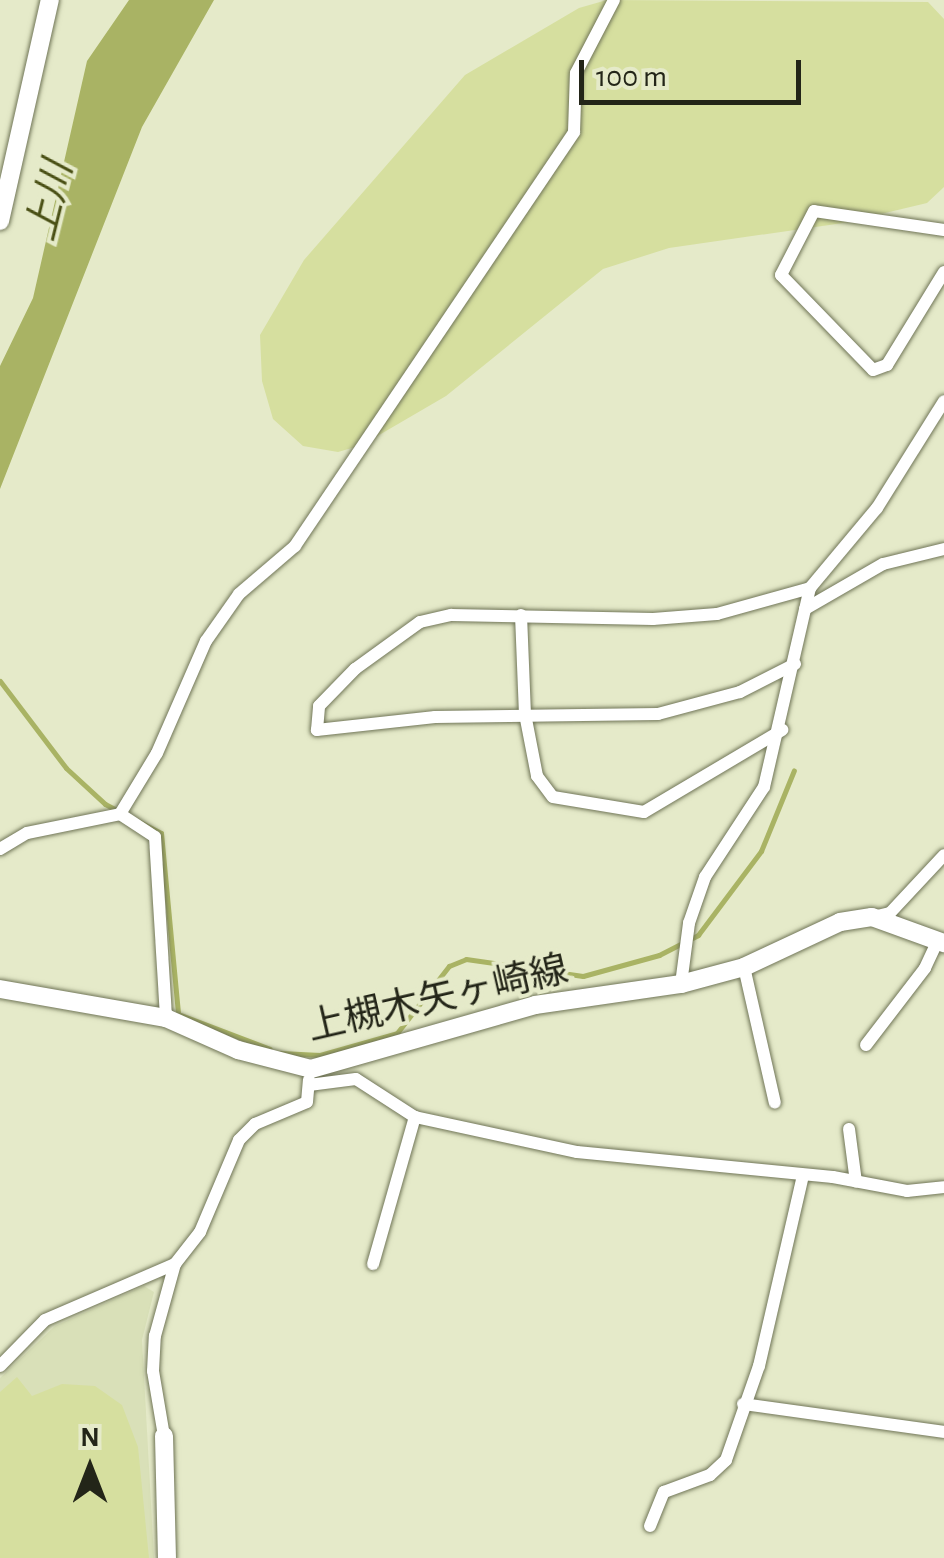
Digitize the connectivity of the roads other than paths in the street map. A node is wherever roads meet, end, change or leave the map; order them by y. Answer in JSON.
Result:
{"nodes":[{"id":1,"x":50,"y":0,"type":"edge"},
{"id":2,"x":614,"y":0,"type":"edge"},
{"id":3,"x":0,"y":221,"type":"edge"},
{"id":4,"x":944,"y":230,"type":"edge"},
{"id":5,"x":944,"y":272,"type":"edge"},
{"id":6,"x":944,"y":402,"type":"edge"},
{"id":7,"x":944,"y":549,"type":"edge"},
{"id":8,"x":810,"y":588,"type":"junction"},
{"id":9,"x":805,"y":609,"type":"junction"},
{"id":10,"x":521,"y":615,"type":"junction"},
{"id":11,"x":795,"y":664,"type":"junction"},
{"id":12,"x":525,"y":714,"type":"junction"},
{"id":13,"x":782,"y":730,"type":"junction"},
{"id":14,"x":122,"y":809,"type":"junction"},
{"id":15,"x":0,"y":849,"type":"edge"},
{"id":16,"x":944,"y":855,"type":"edge"},
{"id":17,"x":872,"y":917,"type":"junction"},
{"id":18,"x":940,"y":942,"type":"edge"},
{"id":19,"x":744,"y":967,"type":"junction"},
{"id":20,"x":682,"y":974,"type":"junction"},
{"id":21,"x":0,"y":989,"type":"edge"},
{"id":22,"x":166,"y":1018,"type":"junction"},
{"id":23,"x":866,"y":1045,"type":"dead end"},
{"id":24,"x":310,"y":1077,"type":"junction"},
{"id":25,"x":775,"y":1103,"type":"dead end"},
{"id":26,"x":416,"y":1117,"type":"junction"},
{"id":27,"x":849,"y":1130,"type":"dead end"},
{"id":28,"x":802,"y":1176,"type":"junction"},
{"id":29,"x":856,"y":1182,"type":"junction"},
{"id":30,"x":944,"y":1188,"type":"edge"},
{"id":31,"x":175,"y":1264,"type":"junction"},
{"id":32,"x":374,"y":1264,"type":"dead end"},
{"id":33,"x":0,"y":1366,"type":"edge"},
{"id":34,"x":743,"y":1404,"type":"junction"},
{"id":35,"x":944,"y":1432,"type":"edge"},
{"id":36,"x":164,"y":1436,"type":"joint"},
{"id":37,"x":650,"y":1526,"type":"dead end"},
{"id":38,"x":167,"y":1558,"type":"edge"}],
"edges":[{"from":1,"to":3,"type":"main road"},
{"from":2,"to":14,"type":"street"},
{"from":4,"to":5,"type":"street"},
{"from":6,"to":8,"type":"street"},
{"from":7,"to":9,"type":"street"},
{"from":8,"to":9,"type":"street"},
{"from":8,"to":10,"type":"street"},
{"from":9,"to":11,"type":"street"},
{"from":10,"to":12,"type":"street"},
{"from":10,"to":12,"type":"street"},
{"from":11,"to":12,"type":"street"},
{"from":11,"to":13,"type":"street"},
{"from":12,"to":13,"type":"street"},
{"from":13,"to":20,"type":"street"},
{"from":14,"to":15,"type":"street"},
{"from":14,"to":22,"type":"street"},
{"from":16,"to":17,"type":"street"},
{"from":17,"to":18,"type":"main road"},
{"from":17,"to":19,"type":"main road","name":"上槻木矢ヶ崎線"},
{"from":18,"to":23,"type":"street"},
{"from":19,"to":20,"type":"main road","name":"上槻木矢ヶ崎線"},
{"from":19,"to":25,"type":"street"},
{"from":20,"to":24,"type":"main road","name":"上槻木矢ヶ崎線"},
{"from":21,"to":22,"type":"main road","name":"上槻木矢ヶ崎線"},
{"from":22,"to":24,"type":"main road","name":"上槻木矢ヶ崎線"},
{"from":24,"to":26,"type":"street"},
{"from":24,"to":31,"type":"street"},
{"from":26,"to":28,"type":"street"},
{"from":26,"to":32,"type":"street"},
{"from":27,"to":29,"type":"street"},
{"from":28,"to":29,"type":"street"},
{"from":28,"to":34,"type":"street"},
{"from":29,"to":30,"type":"street"},
{"from":31,"to":33,"type":"street"},
{"from":31,"to":36,"type":"street"},
{"from":34,"to":35,"type":"street"},
{"from":34,"to":37,"type":"street"},
{"from":36,"to":38,"type":"main road"}]}
